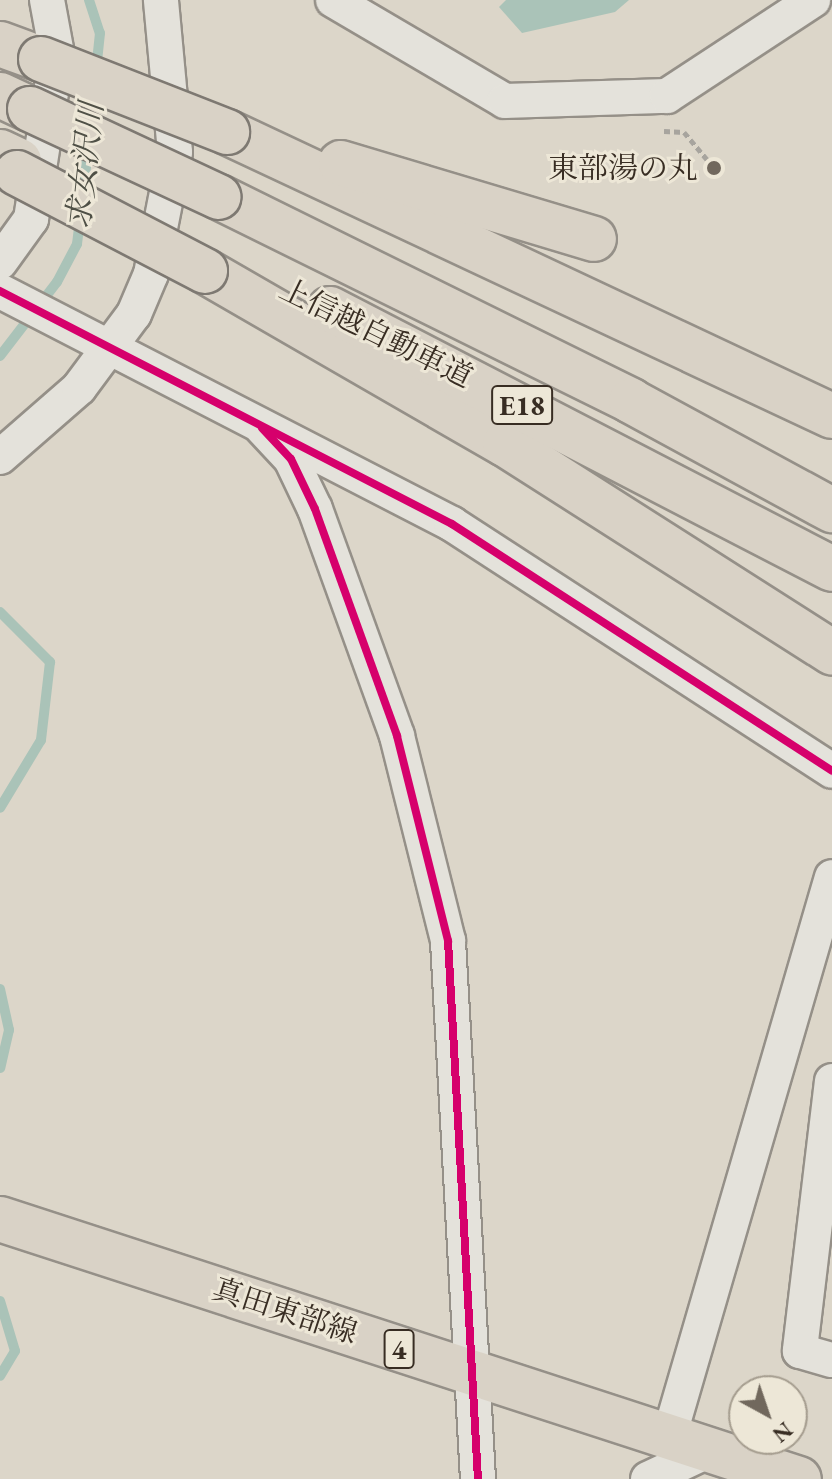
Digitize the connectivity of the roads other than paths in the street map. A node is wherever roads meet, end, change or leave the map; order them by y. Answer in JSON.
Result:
{"nodes":[{"id":1,"x":47,"y":0,"type":"edge"},
{"id":2,"x":161,"y":0,"type":"edge"},
{"id":3,"x":333,"y":0,"type":"edge"},
{"id":4,"x":813,"y":0,"type":"edge"},
{"id":5,"x":0,"y":44,"type":"edge"},
{"id":6,"x":15,"y":102,"type":"edge"},
{"id":7,"x":227,"y":132,"type":"junction"},
{"id":8,"x":9,"y":163,"type":"edge"},
{"id":9,"x":594,"y":239,"type":"dead end"},
{"id":10,"x":207,"y":261,"type":"junction"},
{"id":11,"x":1,"y":283,"type":"edge"},
{"id":12,"x":110,"y":351,"type":"junction"},
{"id":13,"x":832,"y":416,"type":"edge"},
{"id":14,"x":262,"y":428,"type":"junction"},
{"id":15,"x":0,"y":457,"type":"edge"},
{"id":16,"x":832,"y":510,"type":"edge"},
{"id":17,"x":655,"y":536,"type":"junction"},
{"id":18,"x":832,"y":569,"type":"edge"},
{"id":19,"x":832,"y":652,"type":"edge"},
{"id":20,"x":832,"y":676,"type":"edge"},
{"id":21,"x":832,"y":771,"type":"edge"},
{"id":22,"x":829,"y":901,"type":"edge"},
{"id":23,"x":832,"y":1081,"type":"edge"},
{"id":24,"x":0,"y":1219,"type":"edge"},
{"id":25,"x":832,"y":1360,"type":"edge"},
{"id":26,"x":466,"y":1370,"type":"junction"},
{"id":27,"x":690,"y":1444,"type":"junction"},
{"id":28,"x":478,"y":1479,"type":"edge"},
{"id":29,"x":648,"y":1479,"type":"edge"},
{"id":30,"x":799,"y":1479,"type":"edge"}],
"edges":[{"from":1,"to":11,"type":"street"},
{"from":2,"to":12,"type":"street"},
{"from":3,"to":4,"type":"street"},
{"from":5,"to":7,"type":"main road","bridge":true},
{"from":6,"to":16,"type":"main road","name":"上信越自動車道","number":"E18","bridge":true},
{"from":7,"to":9,"type":"main road"},
{"from":7,"to":13,"type":"main road"},
{"from":8,"to":10,"type":"main road","name":"上信越自動車道","number":"E18"},
{"from":10,"to":17,"type":"main road"},
{"from":10,"to":18,"type":"main road","name":"上信越自動車道","number":"E18"},
{"from":11,"to":12,"type":"street"},
{"from":12,"to":14,"type":"street"},
{"from":12,"to":15,"type":"street"},
{"from":14,"to":21,"type":"street"},
{"from":14,"to":26,"type":"street"},
{"from":17,"to":19,"type":"main road"},
{"from":17,"to":20,"type":"main road"},
{"from":22,"to":27,"type":"street"},
{"from":23,"to":25,"type":"street"},
{"from":24,"to":26,"type":"main road","name":"真田東部線","number":"4"},
{"from":26,"to":27,"type":"main road","name":"真田東部線","number":"4"},
{"from":26,"to":28,"type":"street"},
{"from":27,"to":29,"type":"street"},
{"from":27,"to":30,"type":"main road","name":"真田東部線","number":"4"}]}
